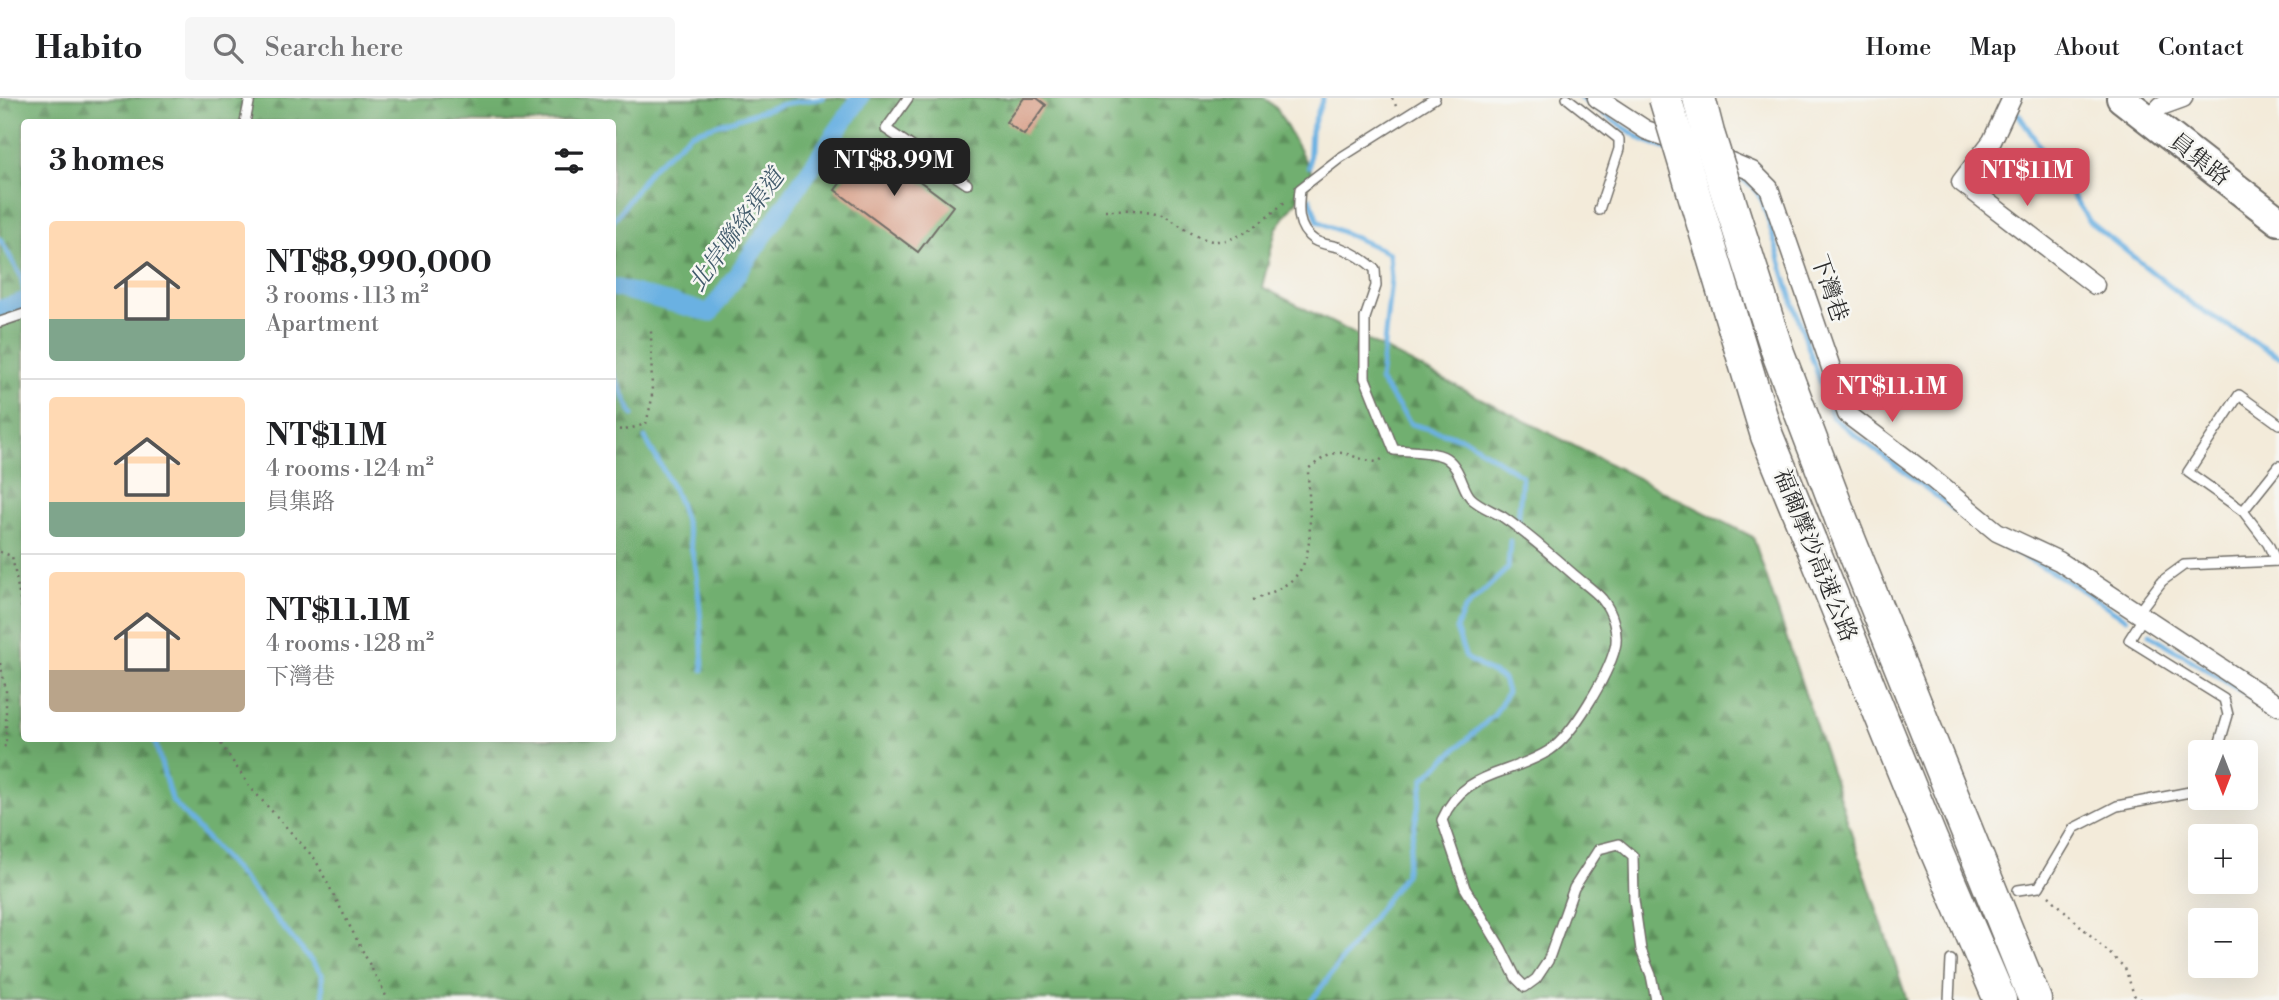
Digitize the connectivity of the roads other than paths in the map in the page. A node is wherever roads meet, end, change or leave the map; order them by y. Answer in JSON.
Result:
{"nodes":[{"id":1,"x":250,"y":98,"type":"edge"},
{"id":2,"x":908,"y":98,"type":"edge"},
{"id":3,"x":1435,"y":98,"type":"edge"},
{"id":4,"x":1567,"y":98,"type":"edge"},
{"id":5,"x":1597,"y":98,"type":"edge"},
{"id":6,"x":1665,"y":98,"type":"edge"},
{"id":7,"x":1699,"y":98,"type":"edge"},
{"id":8,"x":2012,"y":98,"type":"edge"},
{"id":9,"x":2121,"y":98,"type":"edge"},
{"id":10,"x":2161,"y":105,"type":"edge"},
{"id":11,"x":246,"y":119,"type":"edge"},
{"id":12,"x":967,"y":184,"type":"dead end"},
{"id":13,"x":2279,"y":199,"type":"edge"},
{"id":14,"x":1599,"y":210,"type":"dead end"},
{"id":15,"x":2279,"y":221,"type":"edge"},
{"id":16,"x":2095,"y":285,"type":"dead end"},
{"id":17,"x":21,"y":315,"type":"edge"},
{"id":18,"x":0,"y":321,"type":"edge"},
{"id":19,"x":2279,"y":424,"type":"edge"},
{"id":20,"x":2279,"y":466,"type":"edge"},
{"id":21,"x":2243,"y":511,"type":"junction"},
{"id":22,"x":2277,"y":561,"type":"edge"},
{"id":23,"x":2140,"y":616,"type":"junction"},
{"id":24,"x":2279,"y":706,"type":"edge"},
{"id":25,"x":2221,"y":740,"type":"edge"},
{"id":26,"x":2188,"y":792,"type":"edge"},
{"id":27,"x":2018,"y":890,"type":"dead end"},
{"id":28,"x":1951,"y":960,"type":"dead end"},
{"id":29,"x":1656,"y":1000,"type":"edge"},
{"id":30,"x":1949,"y":1000,"type":"edge"},
{"id":31,"x":2000,"y":1000,"type":"edge"},
{"id":32,"x":2035,"y":1000,"type":"edge"}],
"edges":[{"from":1,"to":11,"type":"lane"},
{"from":2,"to":12,"type":"lane"},
{"from":3,"to":29,"type":"lane"},
{"from":4,"to":14,"type":"lane"},
{"from":5,"to":23,"type":"street","name":"下灣巷"},
{"from":6,"to":31,"type":"highway","name":"福爾摩沙高速公路","bridge":true},
{"from":7,"to":32,"type":"highway","name":"福爾摩沙高速公路","bridge":true},
{"from":8,"to":16,"type":"street"},
{"from":9,"to":10,"type":"main road","name":"員集路"},
{"from":10,"to":13,"type":"main road","name":"員集路"},
{"from":10,"to":15,"type":"main road","name":"員集路"},
{"from":17,"to":18,"type":"lane"},
{"from":19,"to":21,"type":"lane"},
{"from":20,"to":21,"type":"lane"},
{"from":21,"to":22,"type":"lane"},
{"from":22,"to":23,"type":"lane"},
{"from":23,"to":24,"type":"street","name":"下灣巷"},
{"from":23,"to":25,"type":"lane"},
{"from":26,"to":27,"type":"lane"},
{"from":28,"to":30,"type":"lane"}]}
